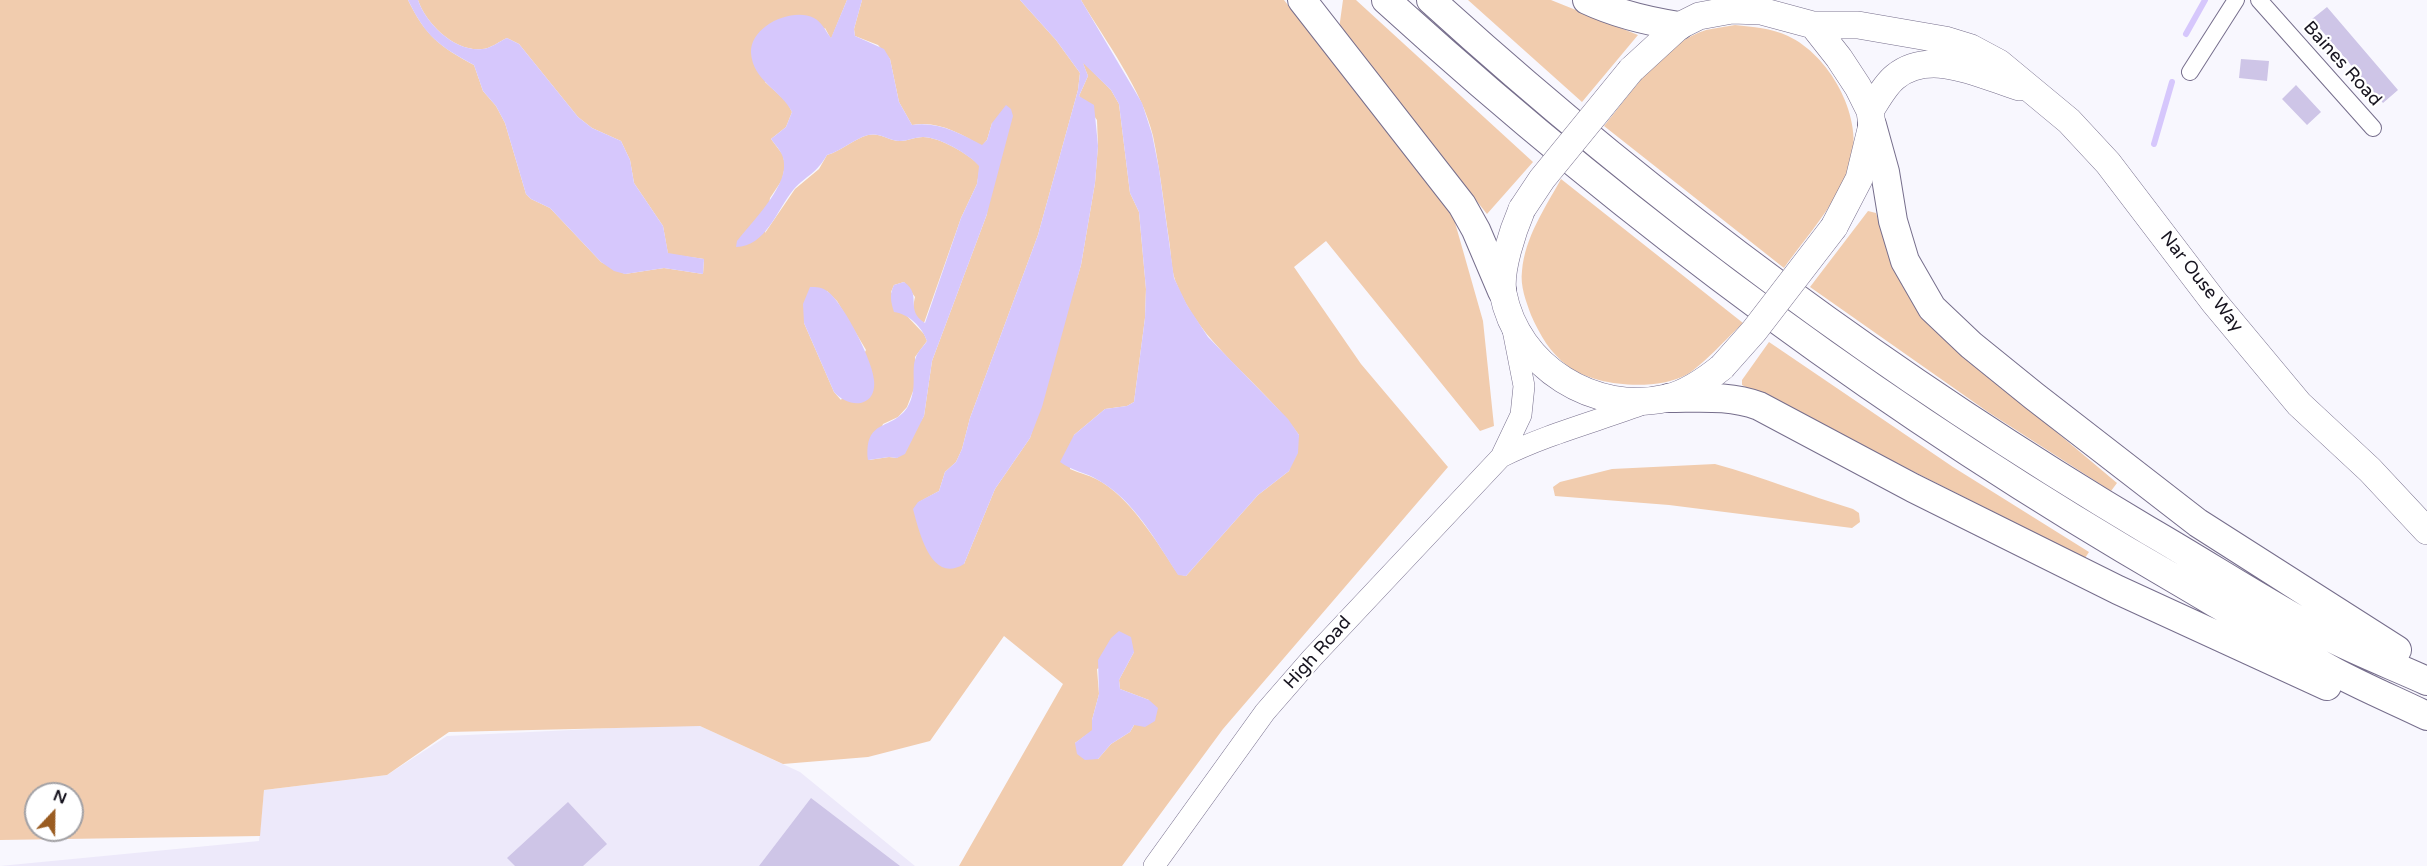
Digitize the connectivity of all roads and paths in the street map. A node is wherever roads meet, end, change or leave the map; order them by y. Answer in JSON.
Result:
{"nodes":[{"id":1,"x":1302,"y":0,"type":"edge"},
{"id":2,"x":1386,"y":0,"type":"edge"},
{"id":3,"x":1431,"y":0,"type":"edge"},
{"id":4,"x":1587,"y":0,"type":"edge"},
{"id":5,"x":2236,"y":0,"type":"edge"},
{"id":6,"x":2259,"y":0,"type":"edge"},
{"id":7,"x":1813,"y":25,"type":"junction"},
{"id":8,"x":1679,"y":26,"type":"junction"},
{"id":9,"x":2190,"y":72,"type":"dead end"},
{"id":10,"x":2034,"y":92,"type":"junction"},
{"id":11,"x":1871,"y":118,"type":"junction"},
{"id":12,"x":2373,"y":128,"type":"dead end"},
{"id":13,"x":1502,"y":291,"type":"junction"},
{"id":14,"x":1510,"y":318,"type":"junction"},
{"id":15,"x":1661,"y":399,"type":"junction"},
{"id":16,"x":1494,"y":465,"type":"junction"},
{"id":17,"x":2370,"y":470,"type":"junction"},
{"id":18,"x":2427,"y":506,"type":"edge"},
{"id":19,"x":2427,"y":531,"type":"edge"},
{"id":20,"x":2427,"y":667,"type":"edge"},
{"id":21,"x":2427,"y":681,"type":"edge"},
{"id":22,"x":2427,"y":716,"type":"edge"},
{"id":23,"x":2427,"y":731,"type":"edge"},
{"id":24,"x":1154,"y":866,"type":"edge"}],
"edges":[{"from":1,"to":13,"type":"highway"},
{"from":2,"to":22,"type":"highway"},
{"from":3,"to":21,"type":"highway"},
{"from":4,"to":8,"type":"highway"},
{"from":5,"to":9,"type":"street"},
{"from":6,"to":12,"type":"street","name":"Baines Road"},
{"from":7,"to":8,"type":"main road","name":"Nar Ouse Way"},
{"from":7,"to":10,"type":"main road","name":"Nar Ouse Way"},
{"from":7,"to":11,"type":"main road"},
{"from":8,"to":13,"type":"main road","bridge":true},
{"from":10,"to":11,"type":"main road","name":"Nar Ouse Way"},
{"from":10,"to":17,"type":"main road","name":"Nar Ouse Way"},
{"from":11,"to":15,"type":"main road","bridge":true},
{"from":11,"to":20,"type":"highway"},
{"from":13,"to":14,"type":"main road"},
{"from":14,"to":15,"type":"main road"},
{"from":14,"to":16,"type":"street","name":"High Road"},
{"from":15,"to":16,"type":"street","name":"High Road"},
{"from":15,"to":23,"type":"highway"},
{"from":16,"to":24,"type":"street","name":"High Road"},
{"from":17,"to":18,"type":"main road","name":"Nar Ouse Way"},
{"from":17,"to":19,"type":"main road","name":"Nar Ouse Way"}]}
